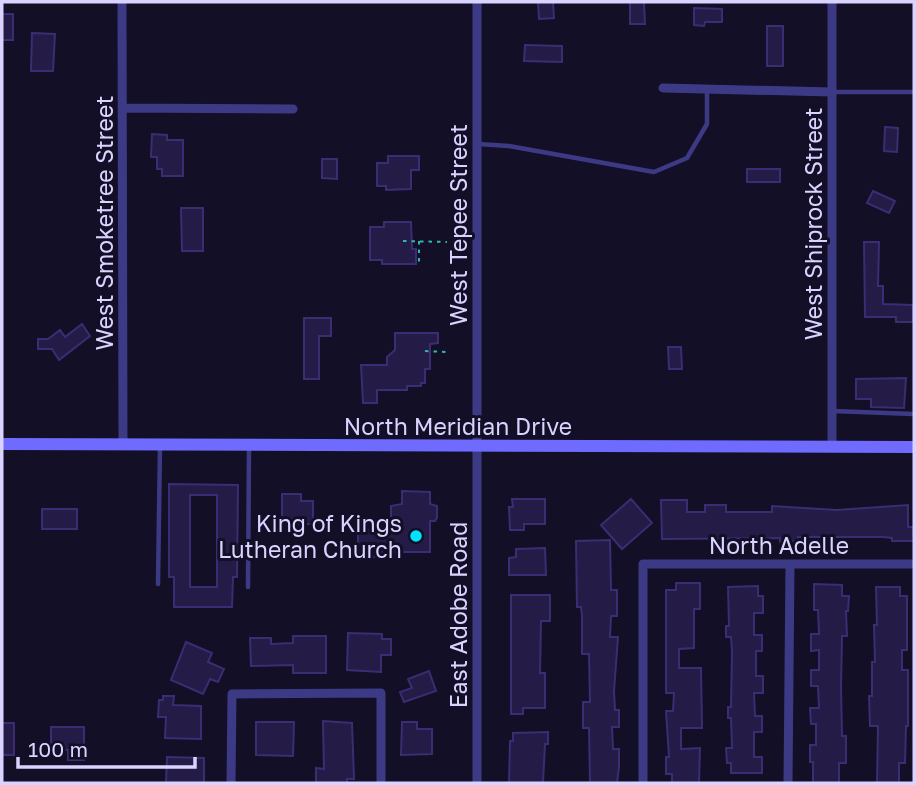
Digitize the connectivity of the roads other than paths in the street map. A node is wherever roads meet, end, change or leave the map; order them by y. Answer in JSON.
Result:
{"nodes":[{"id":1,"x":122,"y":2,"type":"edge"},
{"id":2,"x":477,"y":2,"type":"edge"},
{"id":3,"x":832,"y":2,"type":"edge"},
{"id":4,"x":663,"y":88,"type":"dead end"},
{"id":5,"x":707,"y":89,"type":"junction"},
{"id":6,"x":832,"y":92,"type":"junction"},
{"id":7,"x":914,"y":92,"type":"edge"},
{"id":8,"x":123,"y":108,"type":"junction"},
{"id":9,"x":293,"y":109,"type":"dead end"},
{"id":10,"x":477,"y":144,"type":"junction"},
{"id":11,"x":832,"y":411,"type":"junction"},
{"id":12,"x":914,"y":414,"type":"edge"},
{"id":13,"x":2,"y":444,"type":"edge"},
{"id":14,"x":123,"y":445,"type":"junction"},
{"id":15,"x":160,"y":445,"type":"junction"},
{"id":16,"x":249,"y":446,"type":"junction"},
{"id":17,"x":478,"y":447,"type":"junction"},
{"id":18,"x":832,"y":447,"type":"junction"},
{"id":19,"x":914,"y":447,"type":"edge"},
{"id":20,"x":790,"y":564,"type":"junction"},
{"id":21,"x":914,"y":565,"type":"edge"},
{"id":22,"x":158,"y":584,"type":"dead end"},
{"id":23,"x":248,"y":587,"type":"dead end"},
{"id":24,"x":232,"y":783,"type":"edge"},
{"id":25,"x":381,"y":783,"type":"edge"},
{"id":26,"x":477,"y":783,"type":"edge"},
{"id":27,"x":643,"y":783,"type":"edge"},
{"id":28,"x":788,"y":783,"type":"edge"}],
"edges":[{"from":1,"to":8,"type":"street","name":"West Smoketree Street"},
{"from":2,"to":10,"type":"street","name":"West Tepee Street"},
{"from":3,"to":6,"type":"street","name":"West Shiprock Street"},
{"from":4,"to":5,"type":"street"},
{"from":5,"to":6,"type":"street"},
{"from":5,"to":10,"type":"lane"},
{"from":6,"to":7,"type":"lane"},
{"from":6,"to":11,"type":"street","name":"West Shiprock Street"},
{"from":8,"to":9,"type":"street"},
{"from":8,"to":14,"type":"street","name":"West Smoketree Street"},
{"from":10,"to":17,"type":"street","name":"West Tepee Street"},
{"from":11,"to":12,"type":"lane"},
{"from":11,"to":18,"type":"street","name":"West Shiprock Street"},
{"from":13,"to":14,"type":"street","name":"North Meridian Drive"},
{"from":14,"to":15,"type":"street","name":"North Meridian Drive"},
{"from":15,"to":16,"type":"street","name":"North Meridian Drive"},
{"from":15,"to":22,"type":"lane"},
{"from":16,"to":17,"type":"street","name":"North Meridian Drive"},
{"from":16,"to":23,"type":"lane"},
{"from":17,"to":18,"type":"street","name":"North Meridian Drive"},
{"from":17,"to":26,"type":"street","name":"East Adobe Road"},
{"from":18,"to":19,"type":"street","name":"North Meridian Drive"},
{"from":20,"to":21,"type":"street","name":"North Adelle"},
{"from":20,"to":27,"type":"street","name":"North Adelle"},
{"from":20,"to":28,"type":"street"},
{"from":24,"to":25,"type":"street"}]}
